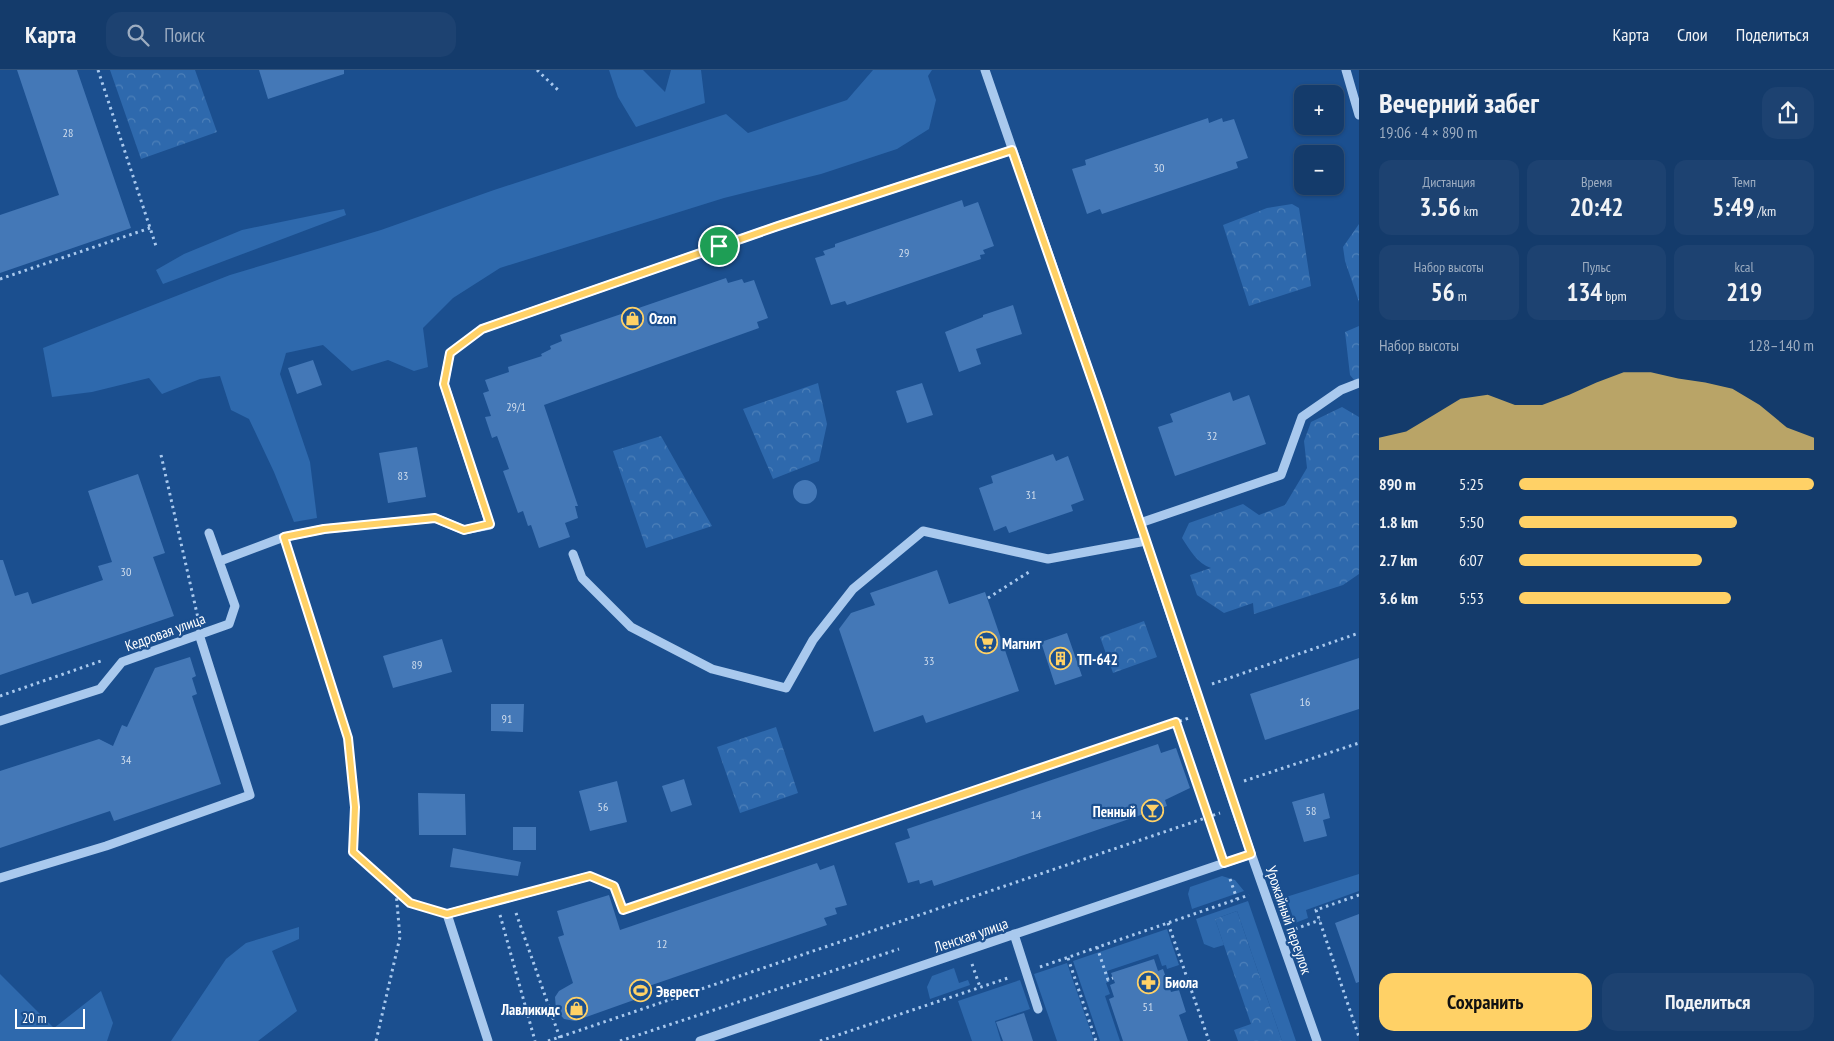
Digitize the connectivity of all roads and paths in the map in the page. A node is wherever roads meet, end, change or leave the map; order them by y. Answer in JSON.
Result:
{"nodes":[{"id":1,"x":98,"y":70,"type":"edge"},
{"id":2,"x":537,"y":70,"type":"edge"},
{"id":3,"x":985,"y":70,"type":"edge"},
{"id":4,"x":1346,"y":70,"type":"edge"},
{"id":5,"x":558,"y":90,"type":"dead end"},
{"id":6,"x":1359,"y":115,"type":"edge"},
{"id":7,"x":1012,"y":150,"type":"junction"},
{"id":8,"x":150,"y":228,"type":"junction"},
{"id":9,"x":156,"y":246,"type":"dead end"},
{"id":10,"x":0,"y":278,"type":"edge"},
{"id":11,"x":1359,"y":383,"type":"edge"},
{"id":12,"x":161,"y":455,"type":"dead end"},
{"id":13,"x":1140,"y":523,"type":"junction"},
{"id":14,"x":209,"y":533,"type":"dead end"},
{"id":15,"x":284,"y":537,"type":"junction"},
{"id":16,"x":1146,"y":541,"type":"junction"},
{"id":17,"x":573,"y":554,"type":"dead end"},
{"id":18,"x":1048,"y":559,"type":"junction"},
{"id":19,"x":220,"y":561,"type":"junction"},
{"id":20,"x":988,"y":598,"type":"dead end"},
{"id":21,"x":208,"y":617,"type":"dead end"},
{"id":22,"x":200,"y":634,"type":"junction"},
{"id":23,"x":1359,"y":634,"type":"edge"},
{"id":24,"x":108,"y":658,"type":"dead end"},
{"id":25,"x":1211,"y":683,"type":"dead end"},
{"id":26,"x":0,"y":696,"type":"edge"},
{"id":27,"x":1190,"y":718,"type":"dead end"},
{"id":28,"x":0,"y":721,"type":"edge"},
{"id":29,"x":1176,"y":722,"type":"junction"},
{"id":30,"x":1359,"y":743,"type":"edge"},
{"id":31,"x":1244,"y":781,"type":"dead end"},
{"id":32,"x":1235,"y":808,"type":"junction"},
{"id":33,"x":1209,"y":817,"type":"junction"},
{"id":34,"x":1251,"y":854,"type":"junction"},
{"id":35,"x":1224,"y":863,"type":"junction"},
{"id":36,"x":590,"y":876,"type":"joint"},
{"id":37,"x":0,"y":878,"type":"edge"},
{"id":38,"x":396,"y":891,"type":"junction"},
{"id":39,"x":510,"y":896,"type":"junction"},
{"id":40,"x":1359,"y":896,"type":"edge"},
{"id":41,"x":1238,"y":899,"type":"dead end"},
{"id":42,"x":496,"y":900,"type":"junction"},
{"id":43,"x":447,"y":914,"type":"junction"},
{"id":44,"x":1320,"y":920,"type":"junction"},
{"id":45,"x":1168,"y":923,"type":"dead end"},
{"id":46,"x":1293,"y":930,"type":"dead end"},
{"id":47,"x":1014,"y":934,"type":"junction"},
{"id":48,"x":1097,"y":948,"type":"dead end"},
{"id":49,"x":899,"y":949,"type":"dead end"},
{"id":50,"x":967,"y":950,"type":"junction"},
{"id":51,"x":1068,"y":958,"type":"dead end"},
{"id":52,"x":1113,"y":978,"type":"dead end"},
{"id":53,"x":980,"y":987,"type":"dead end"},
{"id":54,"x":1038,"y":1008,"type":"dead end"},
{"id":55,"x":1359,"y":1037,"type":"edge"},
{"id":56,"x":561,"y":1039,"type":"edge"},
{"id":57,"x":376,"y":1041,"type":"edge"},
{"id":58,"x":488,"y":1041,"type":"edge"},
{"id":59,"x":534,"y":1041,"type":"edge"},
{"id":60,"x":548,"y":1041,"type":"edge"},
{"id":61,"x":620,"y":1041,"type":"edge"},
{"id":62,"x":700,"y":1041,"type":"edge"},
{"id":63,"x":1096,"y":1041,"type":"edge"},
{"id":64,"x":1209,"y":1041,"type":"edge"},
{"id":65,"x":1317,"y":1041,"type":"edge"}],
"edges":[{"from":1,"to":8,"type":"path"},
{"from":2,"to":5,"type":"path"},
{"from":3,"to":7,"type":"street","name":"Урожайный переулок"},
{"from":4,"to":6,"type":"street"},
{"from":7,"to":13,"type":"street","name":"Урожайный переулок"},
{"from":7,"to":15,"type":"street"},
{"from":8,"to":9,"type":"path"},
{"from":8,"to":10,"type":"path"},
{"from":11,"to":13,"type":"street"},
{"from":12,"to":21,"type":"path"},
{"from":13,"to":16,"type":"street","name":"Урожайный переулок"},
{"from":14,"to":19,"type":"street","name":"Кедровая улица"},
{"from":15,"to":19,"type":"street"},
{"from":15,"to":38,"type":"path"},
{"from":16,"to":18,"type":"street"},
{"from":16,"to":32,"type":"street","name":"Урожайный переулок"},
{"from":17,"to":18,"type":"street"},
{"from":18,"to":20,"type":"path"},
{"from":19,"to":22,"type":"street","name":"Кедровая улица"},
{"from":22,"to":28,"type":"street","name":"Кедровая улица"},
{"from":22,"to":37,"type":"street"},
{"from":23,"to":25,"type":"path"},
{"from":24,"to":26,"type":"path"},
{"from":27,"to":29,"type":"path"},
{"from":29,"to":33,"type":"path"},
{"from":29,"to":36,"type":"path"},
{"from":30,"to":31,"type":"path"},
{"from":32,"to":33,"type":"path"},
{"from":32,"to":34,"type":"street","name":"Урожайный переулок"},
{"from":33,"to":35,"type":"path"},
{"from":33,"to":56,"type":"path"},
{"from":34,"to":35,"type":"street","name":"Ленская улица"},
{"from":34,"to":65,"type":"street","name":"Урожайный переулок"},
{"from":35,"to":41,"type":"path"},
{"from":35,"to":47,"type":"street","name":"Ленская улица"},
{"from":36,"to":39,"type":"street"},
{"from":38,"to":43,"type":"path"},
{"from":38,"to":57,"type":"path"},
{"from":39,"to":42,"type":"street"},
{"from":39,"to":56,"type":"path"},
{"from":40,"to":44,"type":"path"},
{"from":42,"to":43,"type":"street"},
{"from":42,"to":59,"type":"path"},
{"from":43,"to":58,"type":"street"},
{"from":44,"to":46,"type":"path"},
{"from":44,"to":55,"type":"path"},
{"from":45,"to":64,"type":"path"},
{"from":47,"to":50,"type":"street","name":"Ленская улица"},
{"from":47,"to":54,"type":"street"},
{"from":48,"to":52,"type":"path"},
{"from":49,"to":61,"type":"path"},
{"from":50,"to":53,"type":"path"},
{"from":50,"to":62,"type":"street","name":"Ленская улица"},
{"from":51,"to":63,"type":"path"},
{"from":56,"to":60,"type":"path"}]}
